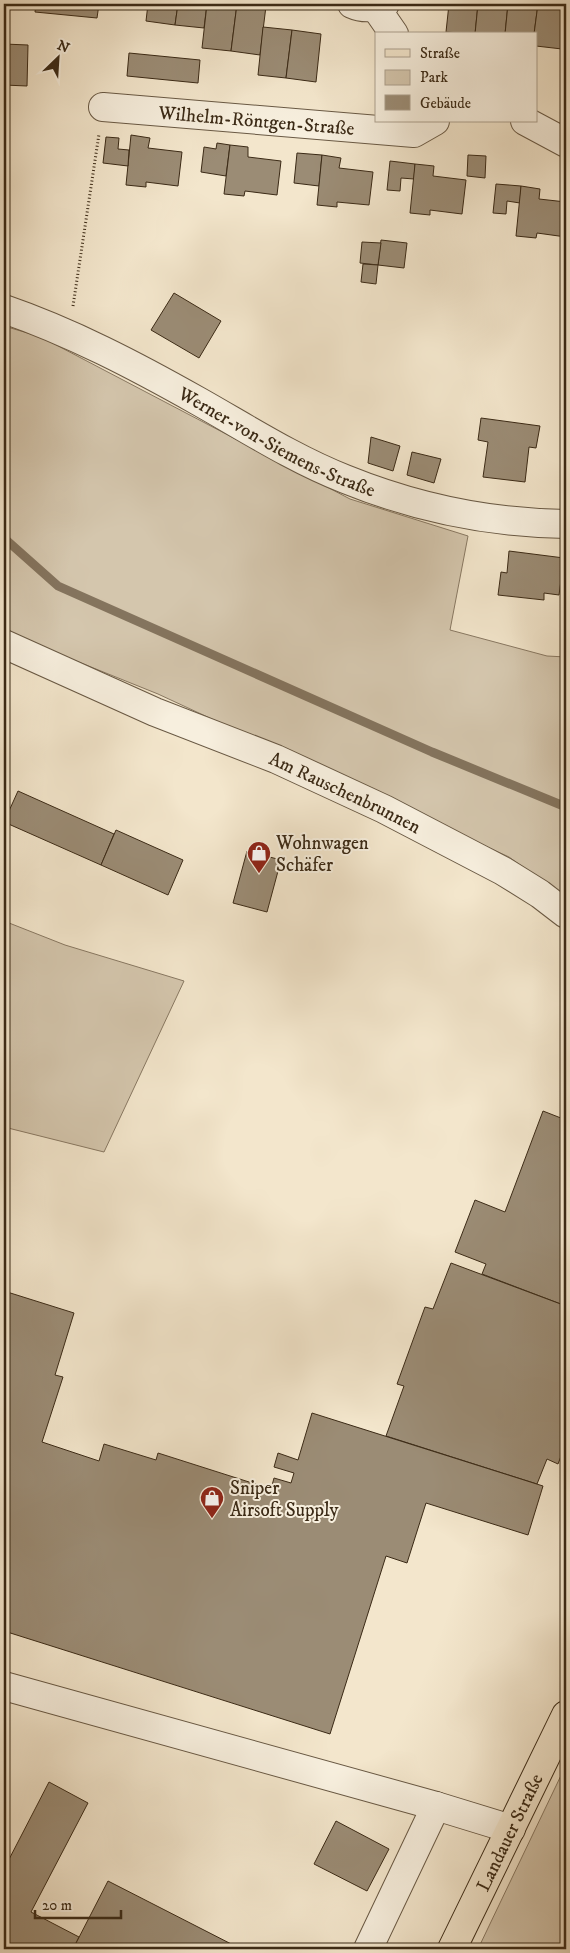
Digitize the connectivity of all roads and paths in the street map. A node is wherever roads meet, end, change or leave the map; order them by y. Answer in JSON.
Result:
{"nodes":[{"id":1,"x":371,"y":5,"type":"edge"},
{"id":2,"x":392,"y":32,"type":"edge"},
{"id":3,"x":103,"y":106,"type":"joint"},
{"id":4,"x":433,"y":122,"type":"edge"},
{"id":5,"x":527,"y":122,"type":"edge"},
{"id":6,"x":566,"y":143,"type":"edge"},
{"id":7,"x":4,"y":309,"type":"edge"},
{"id":8,"x":68,"y":335,"type":"junction"},
{"id":9,"x":566,"y":524,"type":"edge"},
{"id":10,"x":4,"y":644,"type":"edge"},
{"id":11,"x":566,"y":914,"type":"edge"},
{"id":12,"x":4,"y":1686,"type":"edge"},
{"id":13,"x":566,"y":1715,"type":"edge"},
{"id":14,"x":436,"y":1806,"type":"junction"},
{"id":15,"x":510,"y":1829,"type":"junction"},
{"id":16,"x":368,"y":1949,"type":"edge"},
{"id":17,"x":452,"y":1949,"type":"edge"}],
"edges":[{"from":1,"to":2,"type":"street"},
{"from":3,"to":4,"type":"street","name":"Wilhelm-Röntgen-Straße"},
{"from":3,"to":8,"type":"path"},
{"from":5,"to":6,"type":"street"},
{"from":7,"to":8,"type":"street","name":"Werner-von-Siemens-Straße"},
{"from":8,"to":9,"type":"street","name":"Werner-von-Siemens-Straße"},
{"from":10,"to":11,"type":"street","name":"Am Rauschenbrunnen"},
{"from":12,"to":14,"type":"street"},
{"from":13,"to":15,"type":"main road","name":"Landauer Straße"},
{"from":14,"to":15,"type":"street"},
{"from":14,"to":16,"type":"street"},
{"from":15,"to":17,"type":"main road","name":"Landauer Straße"}]}
